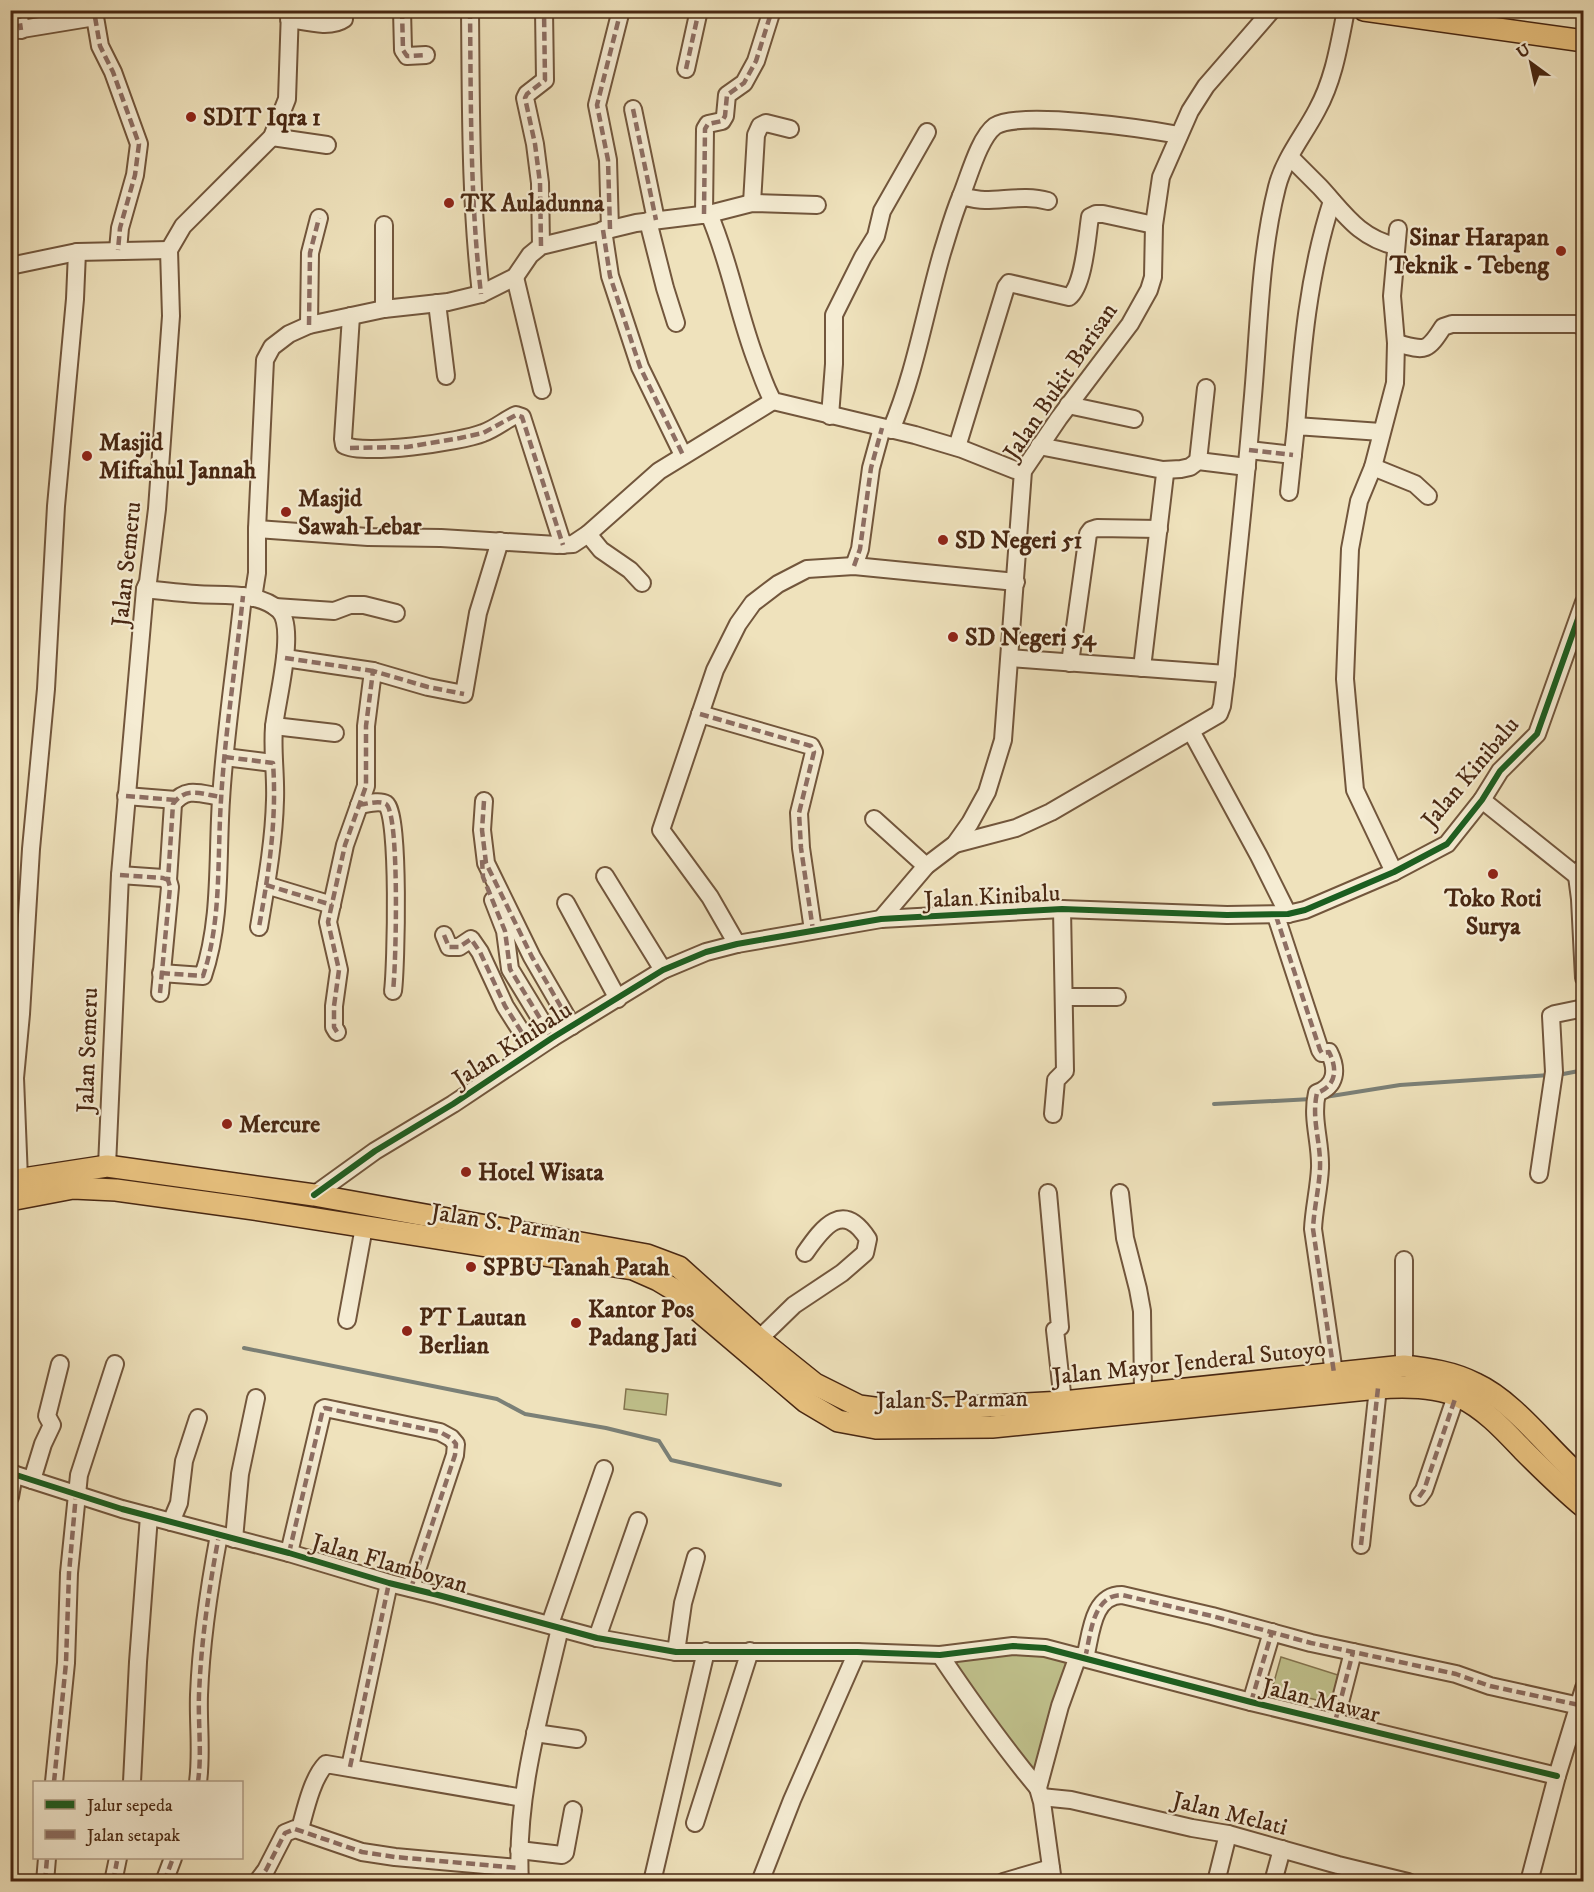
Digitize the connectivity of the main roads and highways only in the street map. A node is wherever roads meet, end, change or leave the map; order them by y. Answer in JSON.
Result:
{"nodes":[{"id":1,"x":1364,"y":10,"type":"edge"},
{"id":2,"x":1584,"y":41,"type":"edge"},
{"id":3,"x":15,"y":1180,"type":"edge"},
{"id":4,"x":10,"y":1200,"type":"edge"},
{"id":5,"x":490,"y":1226,"type":"joint"},
{"id":6,"x":1156,"y":1399,"type":"junction"},
{"id":7,"x":1584,"y":1480,"type":"edge"},
{"id":8,"x":1584,"y":1507,"type":"edge"}],
"edges":[{"from":1,"to":2,"type":"main road"},
{"from":3,"to":5,"type":"main road","name":"Jalan S. Parman"},
{"from":4,"to":6,"type":"main road","name":"Jalan S. Parman"},
{"from":5,"to":6,"type":"main road","name":"Jalan Mayor Jenderal Sutoyo"},
{"from":6,"to":7,"type":"main road","name":"Jalan Mayor Jenderal Sutoyo"},
{"from":6,"to":8,"type":"main road","name":"Jalan S. Parman"}]}
